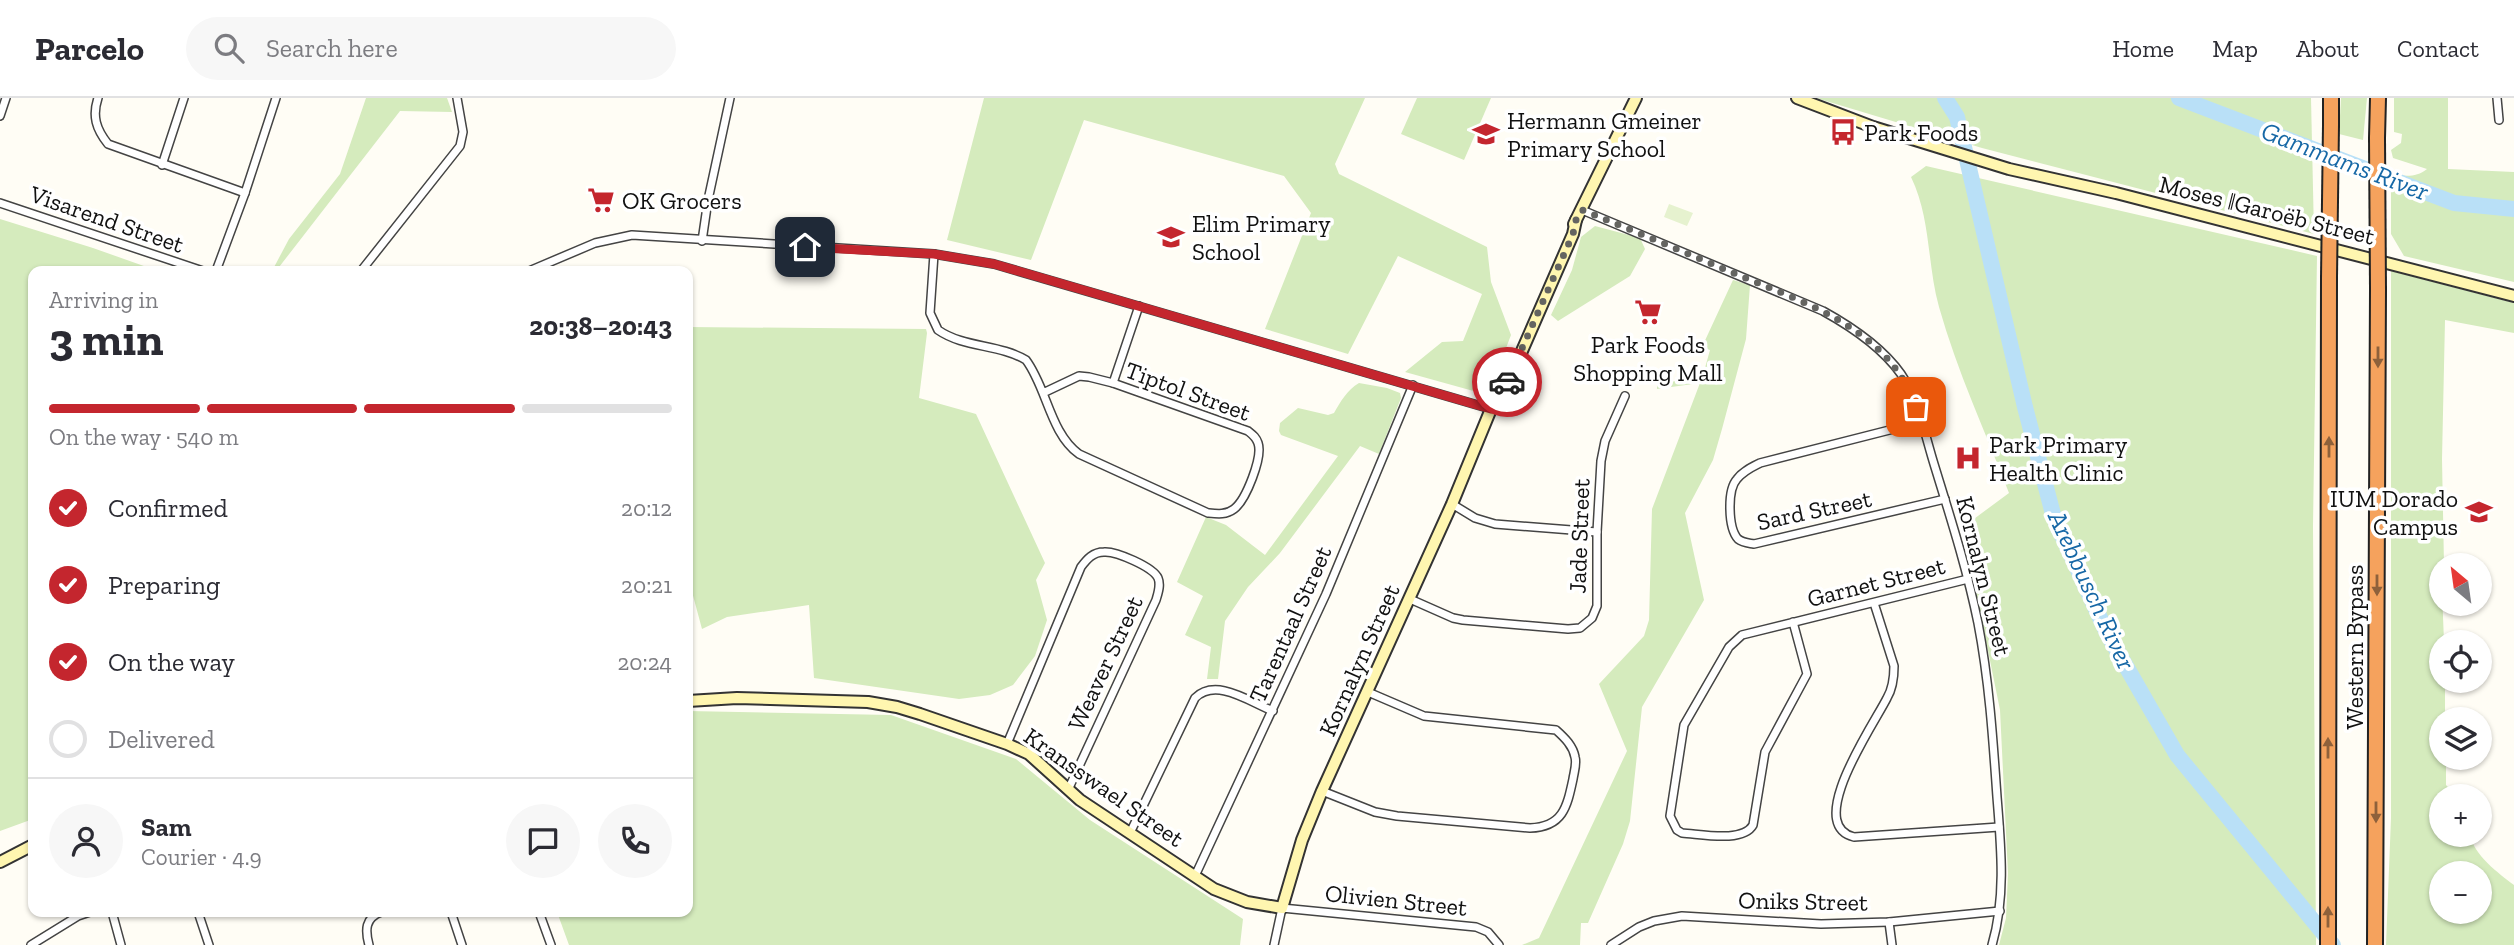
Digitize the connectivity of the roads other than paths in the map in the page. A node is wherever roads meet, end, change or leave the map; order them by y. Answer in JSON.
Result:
{"nodes":[{"id":1,"x":6,"y":98,"type":"edge"},
{"id":2,"x":98,"y":98,"type":"edge"},
{"id":3,"x":184,"y":98,"type":"edge"},
{"id":4,"x":276,"y":98,"type":"edge"},
{"id":5,"x":457,"y":98,"type":"edge"},
{"id":6,"x":730,"y":98,"type":"edge"},
{"id":7,"x":1636,"y":98,"type":"edge"},
{"id":8,"x":1797,"y":98,"type":"edge"},
{"id":9,"x":2331,"y":98,"type":"edge"},
{"id":10,"x":2378,"y":98,"type":"edge"},
{"id":11,"x":2497,"y":98,"type":"edge"},
{"id":12,"x":0,"y":116,"type":"edge"},
{"id":13,"x":2499,"y":121,"type":"dead end"},
{"id":14,"x":162,"y":165,"type":"junction"},
{"id":15,"x":245,"y":193,"type":"junction"},
{"id":16,"x":0,"y":203,"type":"edge"},
{"id":17,"x":1582,"y":210,"type":"junction"},
{"id":18,"x":702,"y":241,"type":"junction"},
{"id":19,"x":934,"y":254,"type":"junction"},
{"id":20,"x":188,"y":266,"type":"edge"},
{"id":21,"x":218,"y":266,"type":"edge"},
{"id":22,"x":365,"y":266,"type":"edge"},
{"id":23,"x":542,"y":266,"type":"edge"},
{"id":24,"x":2514,"y":296,"type":"edge"},
{"id":25,"x":1139,"y":306,"type":"junction"},
{"id":26,"x":1113,"y":383,"type":"junction"},
{"id":27,"x":1413,"y":385,"type":"junction"},
{"id":28,"x":1043,"y":393,"type":"junction"},
{"id":29,"x":1625,"y":396,"type":"dead end"},
{"id":30,"x":1491,"y":409,"type":"junction"},
{"id":31,"x":1921,"y":422,"type":"junction"},
{"id":32,"x":1945,"y":499,"type":"junction"},
{"id":33,"x":1452,"y":504,"type":"junction"},
{"id":34,"x":1597,"y":532,"type":"junction"},
{"id":35,"x":1968,"y":579,"type":"junction"},
{"id":36,"x":1410,"y":598,"type":"junction"},
{"id":37,"x":1874,"y":603,"type":"junction"},
{"id":38,"x":1793,"y":621,"type":"junction"},
{"id":39,"x":1368,"y":692,"type":"junction"},
{"id":40,"x":693,"y":701,"type":"edge"},
{"id":41,"x":1273,"y":711,"type":"junction"},
{"id":42,"x":1007,"y":744,"type":"junction"},
{"id":43,"x":1068,"y":790,"type":"junction"},
{"id":44,"x":1322,"y":791,"type":"junction"},
{"id":45,"x":1999,"y":827,"type":"junction"},
{"id":46,"x":1130,"y":834,"type":"junction"},
{"id":47,"x":28,"y":848,"type":"edge"},
{"id":48,"x":0,"y":862,"type":"edge"},
{"id":49,"x":1195,"y":876,"type":"junction"},
{"id":50,"x":1282,"y":908,"type":"junction"},
{"id":51,"x":2000,"y":911,"type":"junction"},
{"id":52,"x":76,"y":917,"type":"edge"},
{"id":53,"x":113,"y":917,"type":"edge"},
{"id":54,"x":200,"y":917,"type":"edge"},
{"id":55,"x":372,"y":917,"type":"edge"},
{"id":56,"x":453,"y":917,"type":"edge"},
{"id":57,"x":541,"y":917,"type":"edge"},
{"id":58,"x":1889,"y":922,"type":"junction"},
{"id":59,"x":2375,"y":942,"type":"edge"},
{"id":60,"x":31,"y":945,"type":"edge"},
{"id":61,"x":121,"y":945,"type":"edge"},
{"id":62,"x":209,"y":945,"type":"edge"},
{"id":63,"x":369,"y":945,"type":"edge"},
{"id":64,"x":462,"y":945,"type":"edge"},
{"id":65,"x":551,"y":945,"type":"edge"},
{"id":66,"x":1274,"y":945,"type":"edge"},
{"id":67,"x":1499,"y":945,"type":"edge"},
{"id":68,"x":1611,"y":945,"type":"edge"},
{"id":69,"x":1892,"y":945,"type":"edge"},
{"id":70,"x":1992,"y":945,"type":"edge"},
{"id":71,"x":2328,"y":945,"type":"edge"}],
"edges":[{"from":1,"to":12,"type":"street"},
{"from":2,"to":14,"type":"street"},
{"from":3,"to":14,"type":"street"},
{"from":4,"to":15,"type":"street"},
{"from":5,"to":22,"type":"street"},
{"from":6,"to":18,"type":"street"},
{"from":7,"to":17,"type":"street","name":"Kornalyn Street"},
{"from":8,"to":24,"type":"street","name":"Moses ǁGaroëb Street"},
{"from":71,"to":9,"type":"highway","name":"Western Bypass","one_way":true,"bridge":true},
{"from":10,"to":59,"type":"highway","name":"Western Bypass","one_way":true,"bridge":true},
{"from":11,"to":13,"type":"street"},
{"from":14,"to":15,"type":"street"},
{"from":15,"to":21,"type":"street"},
{"from":16,"to":20,"type":"street","name":"Visarend Street"},
{"from":17,"to":30,"type":"street","name":"Kornalyn Street"},
{"from":17,"to":31,"type":"street","name":"Kornalyn Street"},
{"from":18,"to":19,"type":"street"},
{"from":18,"to":23,"type":"street"},
{"from":19,"to":25,"type":"street"},
{"from":19,"to":28,"type":"street","name":"Tiptol Street"},
{"from":25,"to":26,"type":"street"},
{"from":25,"to":27,"type":"street"},
{"from":26,"to":28,"type":"street","name":"Tiptol Street"},
{"from":26,"to":28,"type":"street","name":"Tiptol Street"},
{"from":27,"to":30,"type":"street"},
{"from":27,"to":41,"type":"street","name":"Tarentaal Street"},
{"from":29,"to":34,"type":"street","name":"Jade Street"},
{"from":30,"to":33,"type":"street","name":"Kornalyn Street"},
{"from":31,"to":32,"type":"street","name":"Kornalyn Street"},
{"from":31,"to":32,"type":"street","name":"Sard Street"},
{"from":32,"to":35,"type":"street","name":"Kornalyn Street"},
{"from":33,"to":34,"type":"street"},
{"from":33,"to":36,"type":"street","name":"Kornalyn Street"},
{"from":34,"to":36,"type":"street","name":"Jade Street"},
{"from":35,"to":37,"type":"street","name":"Garnet Street"},
{"from":35,"to":45,"type":"street","name":"Kornalyn Street"},
{"from":36,"to":39,"type":"street","name":"Kornalyn Street"},
{"from":37,"to":38,"type":"street","name":"Garnet Street"},
{"from":37,"to":45,"type":"street"},
{"from":38,"to":38,"type":"street","name":"Garnet Street"},
{"from":39,"to":44,"type":"street","name":"Kornalyn Street"},
{"from":39,"to":44,"type":"street"},
{"from":40,"to":42,"type":"street","name":"Kransswael Street"},
{"from":41,"to":46,"type":"street"},
{"from":41,"to":49,"type":"street","name":"Tarentaal Street"},
{"from":42,"to":43,"type":"street","name":"Kransswael Street"},
{"from":42,"to":43,"type":"street","name":"Weaver Street"},
{"from":43,"to":46,"type":"street","name":"Kransswael Street"},
{"from":44,"to":50,"type":"street","name":"Kornalyn Street"},
{"from":45,"to":51,"type":"street","name":"Kornalyn Street"},
{"from":46,"to":49,"type":"street","name":"Kransswael Street"},
{"from":47,"to":48,"type":"street"},
{"from":49,"to":50,"type":"street","name":"Kransswael Street"},
{"from":50,"to":66,"type":"street","name":"Kornalyn Street"},
{"from":50,"to":67,"type":"street","name":"Olivien Street"},
{"from":51,"to":58,"type":"street","name":"Oniks Street"},
{"from":51,"to":70,"type":"street","name":"Kornalyn Street"},
{"from":52,"to":60,"type":"street"},
{"from":53,"to":61,"type":"street"},
{"from":54,"to":62,"type":"street"},
{"from":55,"to":63,"type":"street"},
{"from":56,"to":64,"type":"street"},
{"from":57,"to":65,"type":"street"},
{"from":58,"to":68,"type":"street","name":"Oniks Street"},
{"from":58,"to":69,"type":"street"}]}
